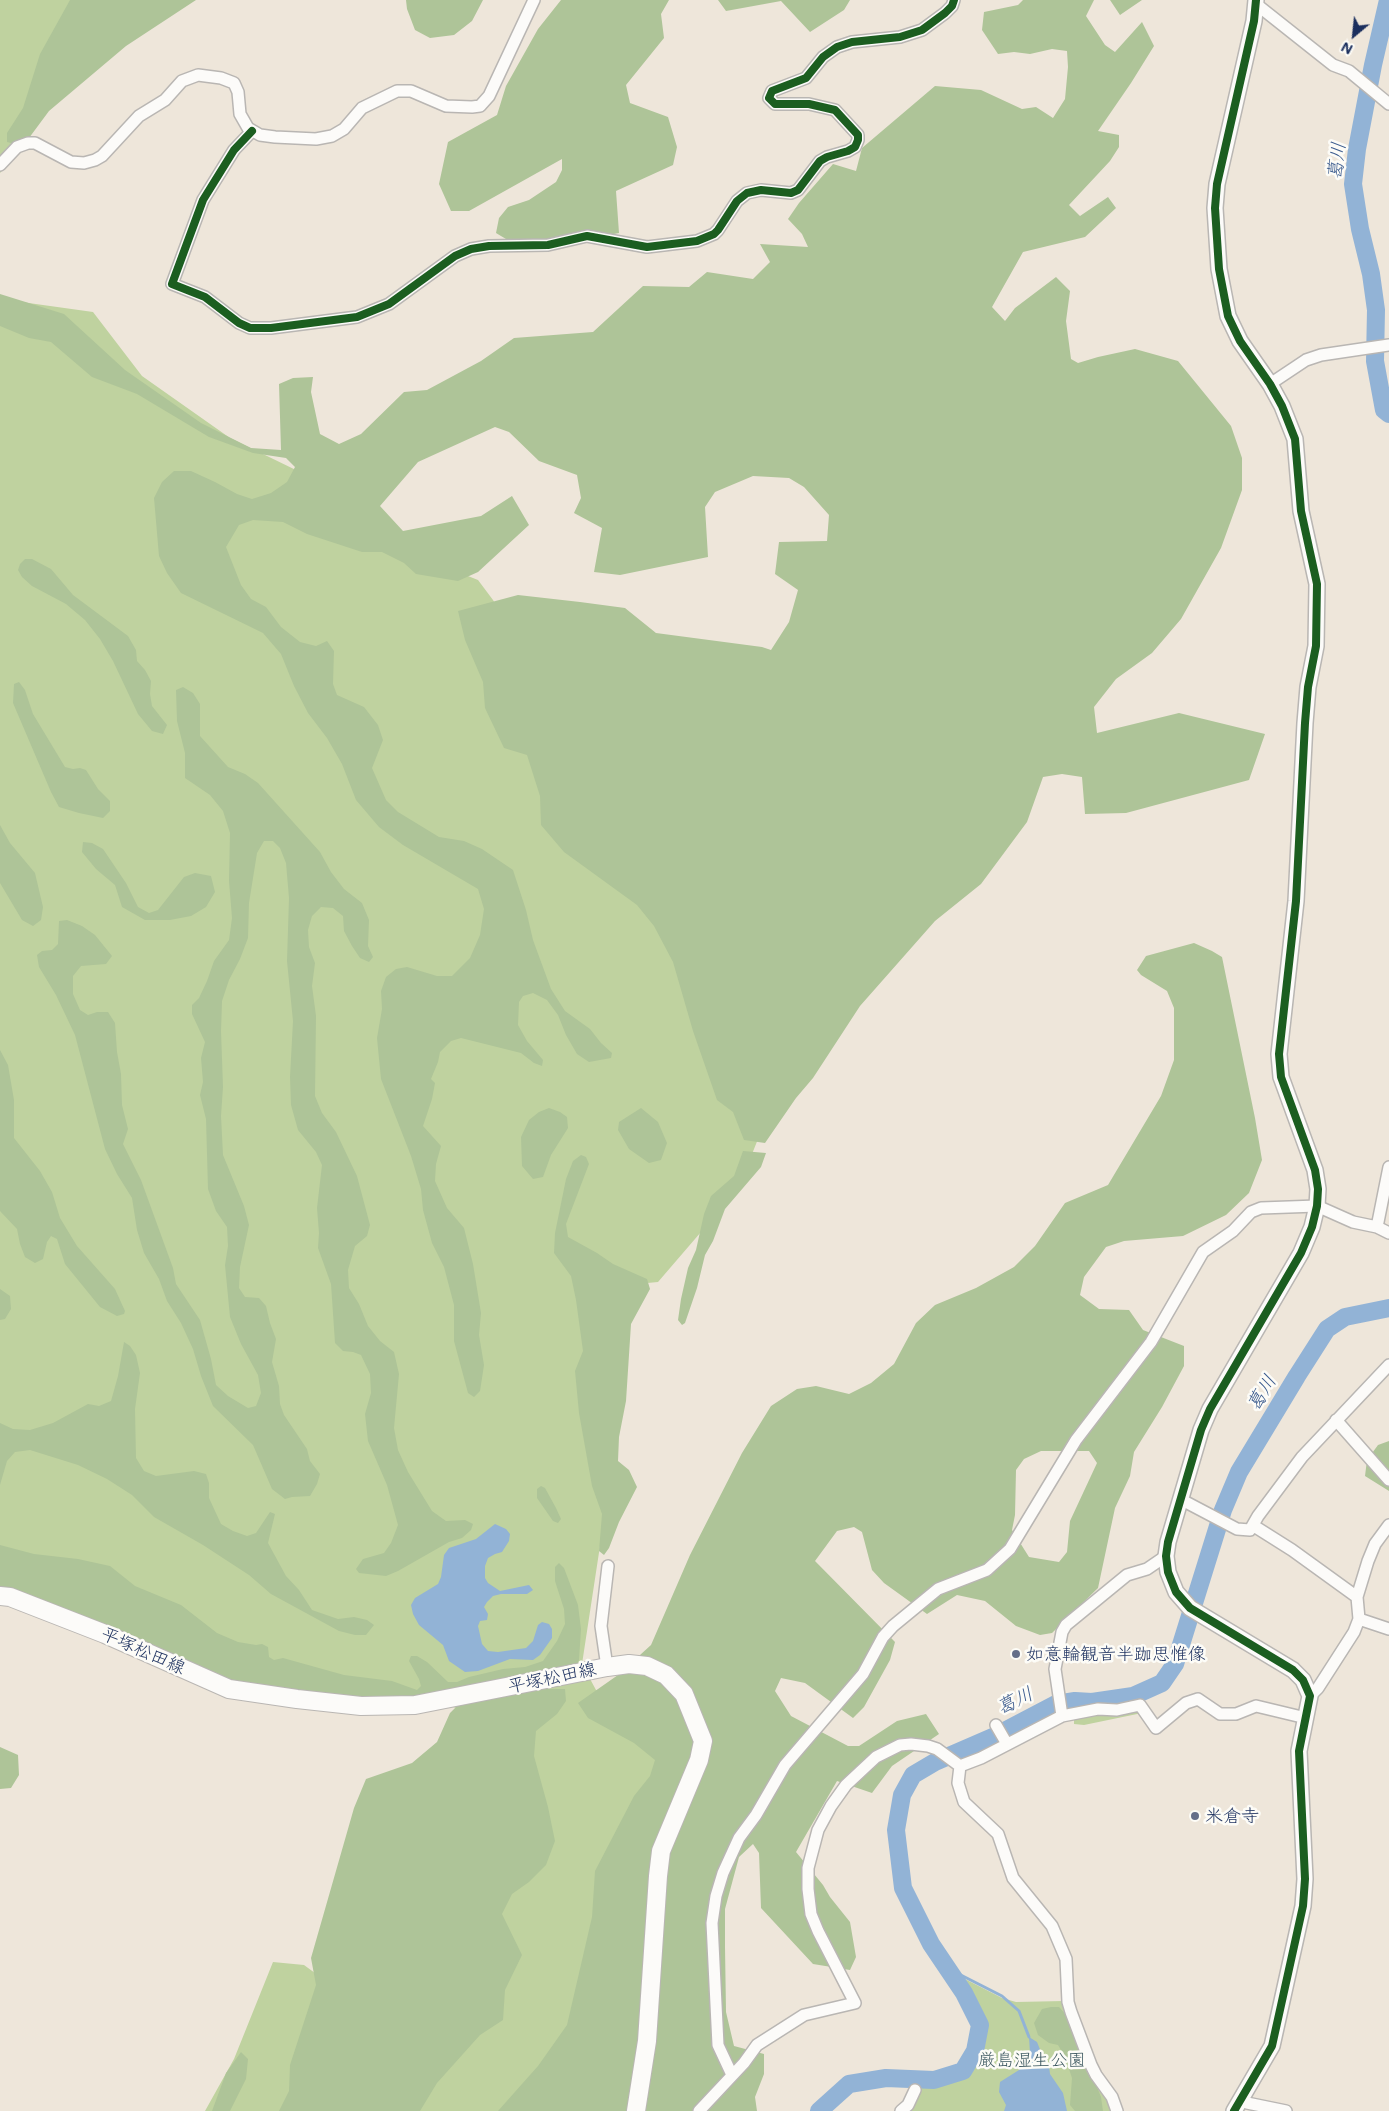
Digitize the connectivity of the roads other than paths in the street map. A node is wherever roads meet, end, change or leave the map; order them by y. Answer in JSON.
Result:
{"nodes":[{"id":1,"x":534,"y":0,"type":"edge"},
{"id":2,"x":954,"y":0,"type":"edge"},
{"id":3,"x":1256,"y":2,"type":"edge"},
{"id":4,"x":1389,"y":104,"type":"edge"},
{"id":5,"x":252,"y":131,"type":"junction"},
{"id":6,"x":0,"y":165,"type":"edge"},
{"id":7,"x":1385,"y":345,"type":"edge"},
{"id":8,"x":1270,"y":384,"type":"junction"},
{"id":9,"x":1389,"y":1167,"type":"edge"},
{"id":10,"x":1318,"y":1206,"type":"junction"},
{"id":11,"x":1377,"y":1227,"type":"junction"},
{"id":12,"x":1389,"y":1233,"type":"edge"},
{"id":13,"x":1389,"y":1366,"type":"edge"},
{"id":14,"x":1336,"y":1420,"type":"junction"},
{"id":15,"x":1389,"y":1480,"type":"edge"},
{"id":16,"x":1180,"y":1499,"type":"junction"},
{"id":17,"x":1254,"y":1526,"type":"junction"},
{"id":18,"x":1387,"y":1532,"type":"edge"},
{"id":19,"x":1166,"y":1556,"type":"junction"},
{"id":20,"x":608,"y":1566,"type":"dead end"},
{"id":21,"x":0,"y":1596,"type":"edge"},
{"id":22,"x":1357,"y":1597,"type":"junction"},
{"id":23,"x":1359,"y":1619,"type":"junction"},
{"id":24,"x":1389,"y":1629,"type":"edge"},
{"id":25,"x":607,"y":1667,"type":"junction"},
{"id":26,"x":1310,"y":1696,"type":"junction"},
{"id":27,"x":1061,"y":1714,"type":"junction"},
{"id":28,"x":1306,"y":1718,"type":"junction"},
{"id":29,"x":996,"y":1725,"type":"dead end"},
{"id":30,"x":1007,"y":1744,"type":"junction"},
{"id":31,"x":957,"y":1764,"type":"junction"},
{"id":32,"x":732,"y":2075,"type":"junction"},
{"id":33,"x":915,"y":2090,"type":"dead end"},
{"id":34,"x":1237,"y":2106,"type":"edge"},
{"id":35,"x":636,"y":2111,"type":"edge"},
{"id":36,"x":699,"y":2111,"type":"edge"},
{"id":37,"x":901,"y":2111,"type":"edge"},
{"id":38,"x":1117,"y":2111,"type":"edge"},
{"id":39,"x":1286,"y":2111,"type":"edge"}],
"edges":[{"from":1,"to":5,"type":"street"},
{"from":2,"to":5,"type":"street"},
{"from":3,"to":4,"type":"street"},
{"from":3,"to":8,"type":"street"},
{"from":5,"to":6,"type":"street"},
{"from":7,"to":8,"type":"street"},
{"from":8,"to":10,"type":"street"},
{"from":9,"to":11,"type":"street"},
{"from":10,"to":11,"type":"street"},
{"from":10,"to":16,"type":"street"},
{"from":10,"to":32,"type":"street"},
{"from":11,"to":12,"type":"street"},
{"from":13,"to":14,"type":"street"},
{"from":14,"to":15,"type":"street"},
{"from":14,"to":17,"type":"street"},
{"from":16,"to":17,"type":"street"},
{"from":16,"to":19,"type":"street"},
{"from":17,"to":22,"type":"street"},
{"from":18,"to":22,"type":"street"},
{"from":19,"to":26,"type":"street"},
{"from":19,"to":27,"type":"street"},
{"from":20,"to":25,"type":"street"},
{"from":21,"to":25,"type":"main road","name":"平塚松田線"},
{"from":22,"to":23,"type":"street"},
{"from":23,"to":24,"type":"street"},
{"from":23,"to":26,"type":"street"},
{"from":25,"to":35,"type":"main road","name":"平塚松田線"},
{"from":26,"to":28,"type":"street"},
{"from":27,"to":28,"type":"street"},
{"from":27,"to":30,"type":"street"},
{"from":28,"to":34,"type":"street"},
{"from":29,"to":30,"type":"street"},
{"from":30,"to":31,"type":"street"},
{"from":31,"to":32,"type":"street"},
{"from":31,"to":38,"type":"street"},
{"from":32,"to":36,"type":"street"},
{"from":33,"to":37,"type":"street"},
{"from":34,"to":39,"type":"street"}]}
